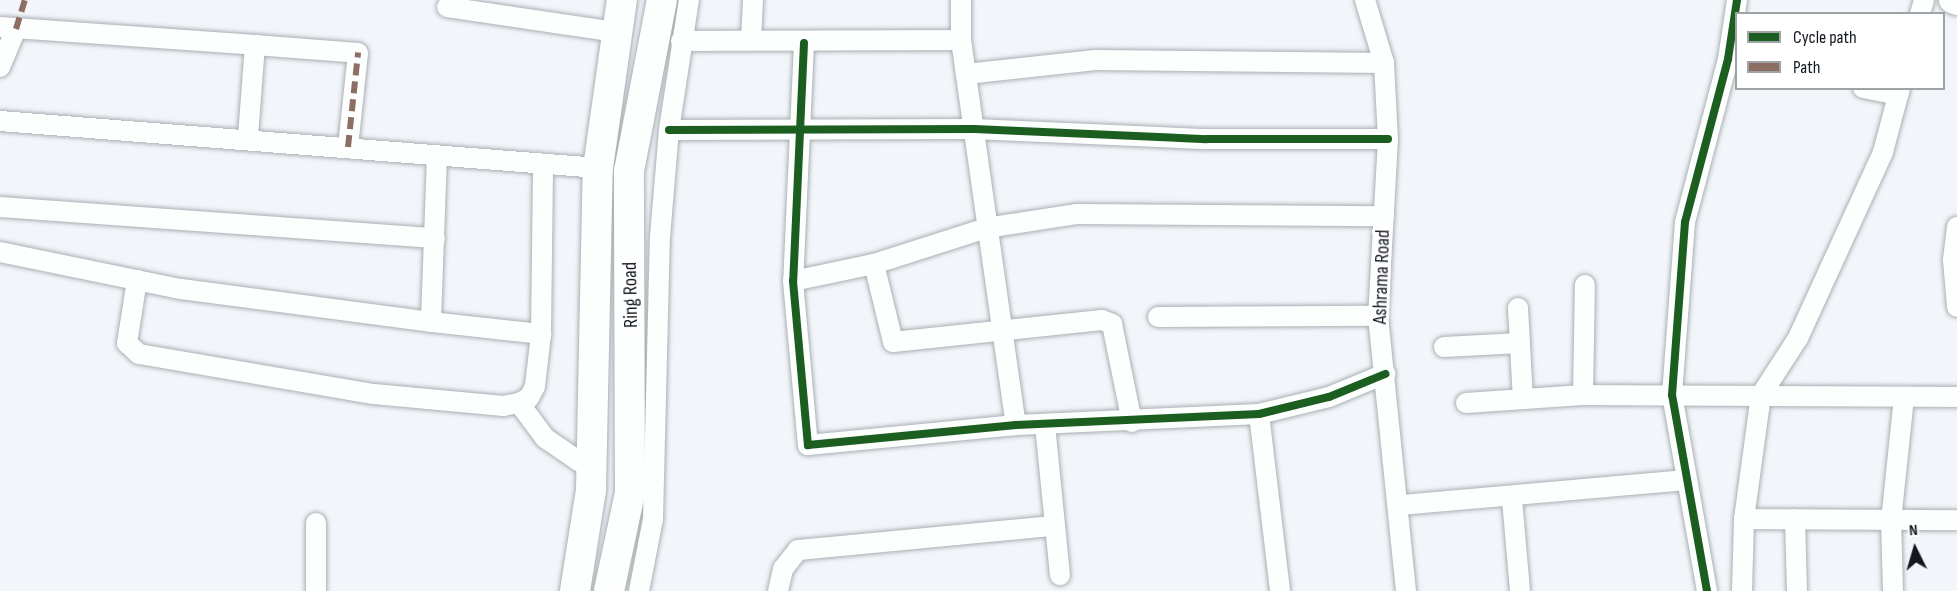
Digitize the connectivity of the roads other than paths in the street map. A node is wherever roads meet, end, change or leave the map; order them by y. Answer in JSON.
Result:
{"nodes":[{"id":1,"x":608,"y":0,"type":"edge"},
{"id":2,"x":622,"y":0,"type":"edge"},
{"id":3,"x":662,"y":0,"type":"edge"},
{"id":4,"x":689,"y":0,"type":"edge"},
{"id":5,"x":753,"y":0,"type":"edge"},
{"id":6,"x":961,"y":0,"type":"edge"},
{"id":7,"x":1365,"y":0,"type":"edge"},
{"id":8,"x":1952,"y":0,"type":"edge"},
{"id":9,"x":1957,"y":2,"type":"edge"},
{"id":10,"x":447,"y":7,"type":"dead end"},
{"id":11,"x":1735,"y":24,"type":"edge"},
{"id":12,"x":8,"y":28,"type":"edge"},
{"id":13,"x":603,"y":30,"type":"junction"},
{"id":14,"x":751,"y":39,"type":"junction"},
{"id":15,"x":961,"y":40,"type":"junction"},
{"id":16,"x":681,"y":41,"type":"junction"},
{"id":17,"x":804,"y":43,"type":"junction"},
{"id":18,"x":255,"y":45,"type":"junction"},
{"id":19,"x":1732,"y":60,"type":"edge"},
{"id":20,"x":1384,"y":63,"type":"junction"},
{"id":21,"x":0,"y":67,"type":"edge"},
{"id":22,"x":966,"y":74,"type":"junction"},
{"id":23,"x":1881,"y":90,"type":"edge"},
{"id":24,"x":1899,"y":92,"type":"edge"},
{"id":25,"x":0,"y":121,"type":"edge"},
{"id":26,"x":800,"y":129,"type":"junction"},
{"id":27,"x":974,"y":129,"type":"junction"},
{"id":28,"x":669,"y":130,"type":"junction"},
{"id":29,"x":248,"y":137,"type":"junction"},
{"id":30,"x":1388,"y":139,"type":"junction"},
{"id":31,"x":348,"y":147,"type":"junction"},
{"id":32,"x":437,"y":156,"type":"junction"},
{"id":33,"x":543,"y":164,"type":"junction"},
{"id":34,"x":591,"y":167,"type":"junction"},
{"id":35,"x":0,"y":207,"type":"edge"},
{"id":36,"x":1384,"y":216,"type":"junction"},
{"id":37,"x":1957,"y":227,"type":"edge"},
{"id":38,"x":986,"y":228,"type":"junction"},
{"id":39,"x":435,"y":238,"type":"junction"},
{"id":40,"x":0,"y":252,"type":"edge"},
{"id":41,"x":874,"y":264,"type":"junction"},
{"id":42,"x":136,"y":280,"type":"junction"},
{"id":43,"x":1956,"y":280,"type":"edge"},
{"id":44,"x":793,"y":281,"type":"junction"},
{"id":45,"x":1585,"y":285,"type":"dead end"},
{"id":46,"x":1518,"y":308,"type":"dead end"},
{"id":47,"x":1957,"y":308,"type":"edge"},
{"id":48,"x":1378,"y":316,"type":"junction"},
{"id":49,"x":1158,"y":317,"type":"dead end"},
{"id":50,"x":431,"y":322,"type":"junction"},
{"id":51,"x":1001,"y":328,"type":"junction"},
{"id":52,"x":541,"y":334,"type":"junction"},
{"id":53,"x":1520,"y":343,"type":"junction"},
{"id":54,"x":1444,"y":347,"type":"dead end"},
{"id":55,"x":1385,"y":374,"type":"junction"},
{"id":56,"x":1583,"y":395,"type":"junction"},
{"id":57,"x":1761,"y":395,"type":"junction"},
{"id":58,"x":1672,"y":396,"type":"junction"},
{"id":59,"x":1904,"y":397,"type":"junction"},
{"id":60,"x":1957,"y":397,"type":"edge"},
{"id":61,"x":1523,"y":399,"type":"junction"},
{"id":62,"x":519,"y":403,"type":"junction"},
{"id":63,"x":1466,"y":403,"type":"dead end"},
{"id":64,"x":1259,"y":414,"type":"junction"},
{"id":65,"x":1132,"y":422,"type":"junction"},
{"id":66,"x":1045,"y":424,"type":"junction"},
{"id":67,"x":1016,"y":425,"type":"junction"},
{"id":68,"x":580,"y":462,"type":"junction"},
{"id":69,"x":1685,"y":480,"type":"junction"},
{"id":70,"x":1512,"y":499,"type":"junction"},
{"id":71,"x":1401,"y":506,"type":"junction"},
{"id":72,"x":1744,"y":519,"type":"junction"},
{"id":73,"x":1795,"y":519,"type":"junction"},
{"id":74,"x":1957,"y":520,"type":"edge"},
{"id":75,"x":1891,"y":521,"type":"junction"},
{"id":76,"x":316,"y":523,"type":"dead end"},
{"id":77,"x":1054,"y":526,"type":"junction"},
{"id":78,"x":1060,"y":575,"type":"dead end"},
{"id":79,"x":316,"y":591,"type":"edge"},
{"id":80,"x":564,"y":591,"type":"edge"},
{"id":81,"x":575,"y":591,"type":"edge"},
{"id":82,"x":609,"y":591,"type":"edge"},
{"id":83,"x":639,"y":591,"type":"edge"},
{"id":84,"x":778,"y":591,"type":"edge"},
{"id":85,"x":1280,"y":591,"type":"edge"},
{"id":86,"x":1406,"y":591,"type":"edge"},
{"id":87,"x":1520,"y":591,"type":"edge"},
{"id":88,"x":1707,"y":591,"type":"edge"},
{"id":89,"x":1742,"y":591,"type":"edge"},
{"id":90,"x":1797,"y":591,"type":"edge"},
{"id":91,"x":1893,"y":591,"type":"edge"}],
"edges":[{"from":1,"to":13,"type":"street"},
{"from":2,"to":34,"type":"highway","name":"Ring Road"},
{"from":3,"to":82,"type":"highway","name":"Ring Road"},
{"from":4,"to":16,"type":"street"},
{"from":5,"to":14,"type":"street"},
{"from":6,"to":15,"type":"street"},
{"from":7,"to":20,"type":"street","name":"Ashrama Road"},
{"from":8,"to":9,"type":"main road"},
{"from":10,"to":13,"type":"street"},
{"from":11,"to":19,"type":"street"},
{"from":12,"to":18,"type":"street"},
{"from":12,"to":21,"type":"street"},
{"from":13,"to":34,"type":"street"},
{"from":14,"to":16,"type":"street"},
{"from":14,"to":17,"type":"street"},
{"from":15,"to":17,"type":"street"},
{"from":15,"to":22,"type":"street"},
{"from":16,"to":28,"type":"street"},
{"from":17,"to":26,"type":"street"},
{"from":18,"to":29,"type":"street"},
{"from":18,"to":31,"type":"street"},
{"from":19,"to":58,"type":"street"},
{"from":20,"to":22,"type":"street"},
{"from":20,"to":30,"type":"street","name":"Ashrama Road"},
{"from":22,"to":27,"type":"street"},
{"from":23,"to":24,"type":"street"},
{"from":24,"to":57,"type":"street"},
{"from":25,"to":29,"type":"street"},
{"from":26,"to":27,"type":"street"},
{"from":26,"to":28,"type":"street"},
{"from":26,"to":44,"type":"street"},
{"from":27,"to":30,"type":"street"},
{"from":27,"to":38,"type":"street"},
{"from":28,"to":83,"type":"street"},
{"from":29,"to":31,"type":"street"},
{"from":30,"to":36,"type":"street","name":"Ashrama Road"},
{"from":31,"to":32,"type":"street"},
{"from":32,"to":33,"type":"street"},
{"from":32,"to":39,"type":"street"},
{"from":33,"to":34,"type":"street"},
{"from":33,"to":52,"type":"street"},
{"from":34,"to":68,"type":"street"},
{"from":34,"to":81,"type":"highway","name":"Ring Road"},
{"from":35,"to":39,"type":"street"},
{"from":36,"to":38,"type":"street"},
{"from":36,"to":48,"type":"street","name":"Ashrama Road"},
{"from":37,"to":43,"type":"street"},
{"from":38,"to":41,"type":"street"},
{"from":38,"to":51,"type":"street"},
{"from":39,"to":50,"type":"street"},
{"from":40,"to":42,"type":"street"},
{"from":41,"to":44,"type":"street"},
{"from":41,"to":51,"type":"street"},
{"from":42,"to":50,"type":"street"},
{"from":42,"to":62,"type":"street"},
{"from":43,"to":47,"type":"street"},
{"from":44,"to":67,"type":"street"},
{"from":45,"to":56,"type":"street"},
{"from":46,"to":53,"type":"street"},
{"from":48,"to":49,"type":"street"},
{"from":48,"to":55,"type":"street","name":"Ashrama Road"},
{"from":50,"to":52,"type":"street"},
{"from":51,"to":65,"type":"street"},
{"from":51,"to":67,"type":"street"},
{"from":52,"to":62,"type":"street"},
{"from":53,"to":54,"type":"street"},
{"from":53,"to":61,"type":"street"},
{"from":55,"to":64,"type":"street"},
{"from":55,"to":71,"type":"street","name":"Ashrama Road"},
{"from":56,"to":58,"type":"street"},
{"from":56,"to":61,"type":"street"},
{"from":57,"to":58,"type":"street"},
{"from":57,"to":59,"type":"street"},
{"from":57,"to":72,"type":"street"},
{"from":58,"to":69,"type":"street"},
{"from":59,"to":60,"type":"street"},
{"from":59,"to":75,"type":"street"},
{"from":61,"to":63,"type":"street"},
{"from":62,"to":68,"type":"street"},
{"from":64,"to":65,"type":"street"},
{"from":64,"to":85,"type":"street"},
{"from":65,"to":66,"type":"street"},
{"from":66,"to":67,"type":"street"},
{"from":66,"to":77,"type":"street"},
{"from":68,"to":80,"type":"street"},
{"from":69,"to":70,"type":"street"},
{"from":69,"to":88,"type":"street"},
{"from":70,"to":71,"type":"street"},
{"from":70,"to":87,"type":"street"},
{"from":71,"to":86,"type":"street","name":"Ashrama Road"},
{"from":72,"to":73,"type":"street"},
{"from":72,"to":89,"type":"street"},
{"from":73,"to":75,"type":"street"},
{"from":73,"to":90,"type":"street"},
{"from":74,"to":75,"type":"street"},
{"from":75,"to":91,"type":"street"},
{"from":76,"to":79,"type":"street"},
{"from":77,"to":78,"type":"street"},
{"from":77,"to":84,"type":"street"}]}
